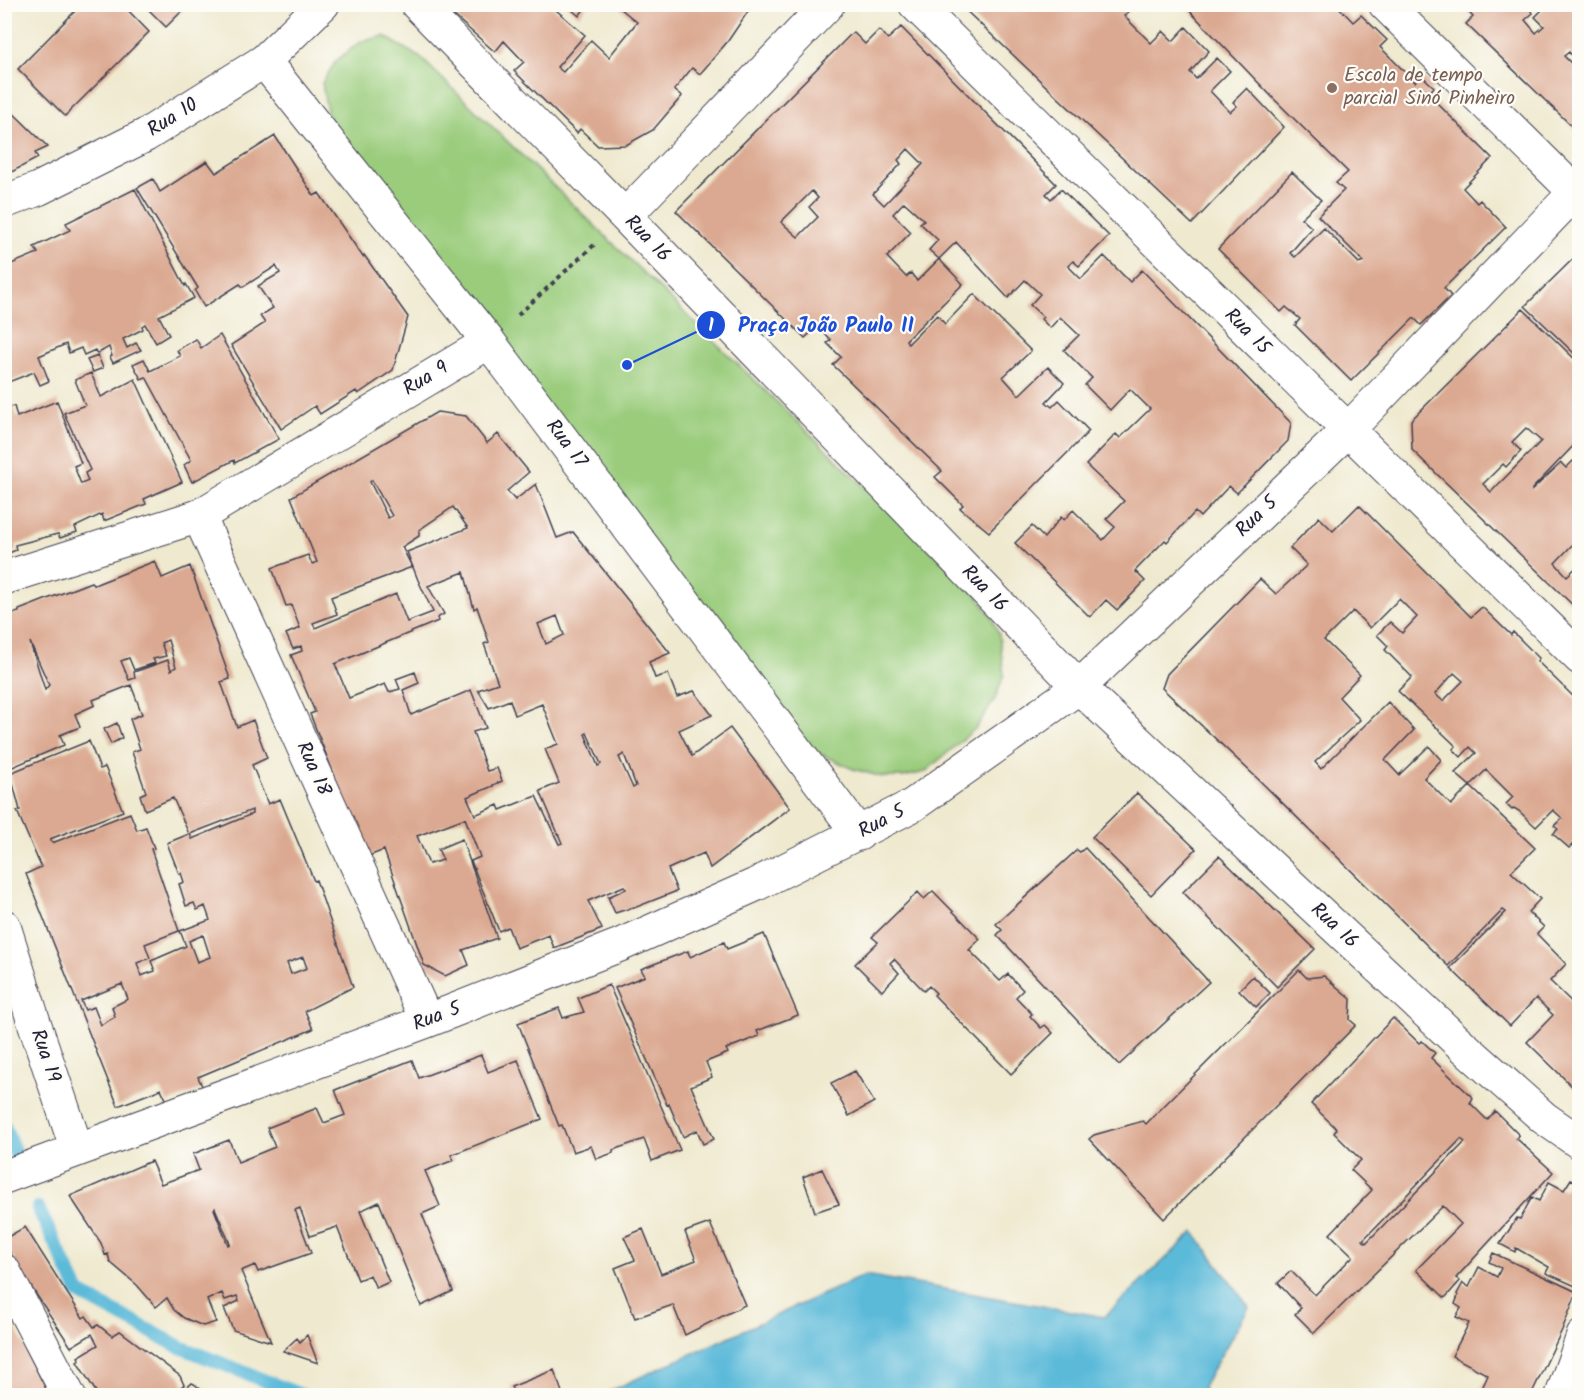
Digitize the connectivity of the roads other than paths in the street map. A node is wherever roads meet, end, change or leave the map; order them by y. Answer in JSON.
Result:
{"nodes":[{"id":1,"x":323,"y":4,"type":"edge"},
{"id":2,"x":417,"y":4,"type":"edge"},
{"id":3,"x":828,"y":4,"type":"edge"},
{"id":4,"x":915,"y":4,"type":"edge"},
{"id":5,"x":1385,"y":4,"type":"edge"},
{"id":6,"x":264,"y":61,"type":"junction"},
{"id":7,"x":1578,"y":192,"type":"edge"},
{"id":8,"x":4,"y":202,"type":"edge"},
{"id":9,"x":625,"y":216,"type":"junction"},
{"id":10,"x":489,"y":342,"type":"junction"},
{"id":11,"x":1347,"y":431,"type":"junction"},
{"id":12,"x":199,"y":516,"type":"junction"},
{"id":13,"x":4,"y":578,"type":"edge"},
{"id":14,"x":1580,"y":658,"type":"edge"},
{"id":15,"x":1079,"y":687,"type":"junction"},
{"id":16,"x":859,"y":834,"type":"junction"},
{"id":17,"x":4,"y":926,"type":"edge"},
{"id":18,"x":427,"y":1021,"type":"junction"},
{"id":19,"x":1580,"y":1143,"type":"edge"},
{"id":20,"x":77,"y":1150,"type":"junction"},
{"id":21,"x":4,"y":1177,"type":"edge"},
{"id":22,"x":4,"y":1271,"type":"edge"},
{"id":23,"x":1580,"y":1334,"type":"edge"},
{"id":24,"x":69,"y":1395,"type":"edge"},
{"id":25,"x":1558,"y":1395,"type":"edge"}],
"edges":[{"from":1,"to":6,"type":"street","name":"Rua 10"},
{"from":2,"to":9,"type":"street","name":"Rua 16"},
{"from":3,"to":9,"type":"street"},
{"from":4,"to":11,"type":"street","name":"Rua 15"},
{"from":5,"to":7,"type":"street"},
{"from":6,"to":8,"type":"street","name":"Rua 10"},
{"from":6,"to":10,"type":"street","name":"Rua 17"},
{"from":7,"to":11,"type":"street","name":"Rua 5"},
{"from":9,"to":15,"type":"street","name":"Rua 16"},
{"from":10,"to":12,"type":"street","name":"Rua 9"},
{"from":10,"to":16,"type":"street","name":"Rua 17"},
{"from":11,"to":14,"type":"street","name":"Rua 15"},
{"from":11,"to":15,"type":"street","name":"Rua 5"},
{"from":12,"to":13,"type":"street","name":"Rua 9"},
{"from":12,"to":18,"type":"street","name":"Rua 18"},
{"from":15,"to":16,"type":"street","name":"Rua 5"},
{"from":15,"to":19,"type":"street","name":"Rua 16"},
{"from":16,"to":18,"type":"street","name":"Rua 5"},
{"from":17,"to":20,"type":"street","name":"Rua 19"},
{"from":18,"to":20,"type":"street","name":"Rua 5"},
{"from":20,"to":21,"type":"street","name":"Rua 5"},
{"from":22,"to":24,"type":"street"},
{"from":23,"to":25,"type":"lane"}]}
